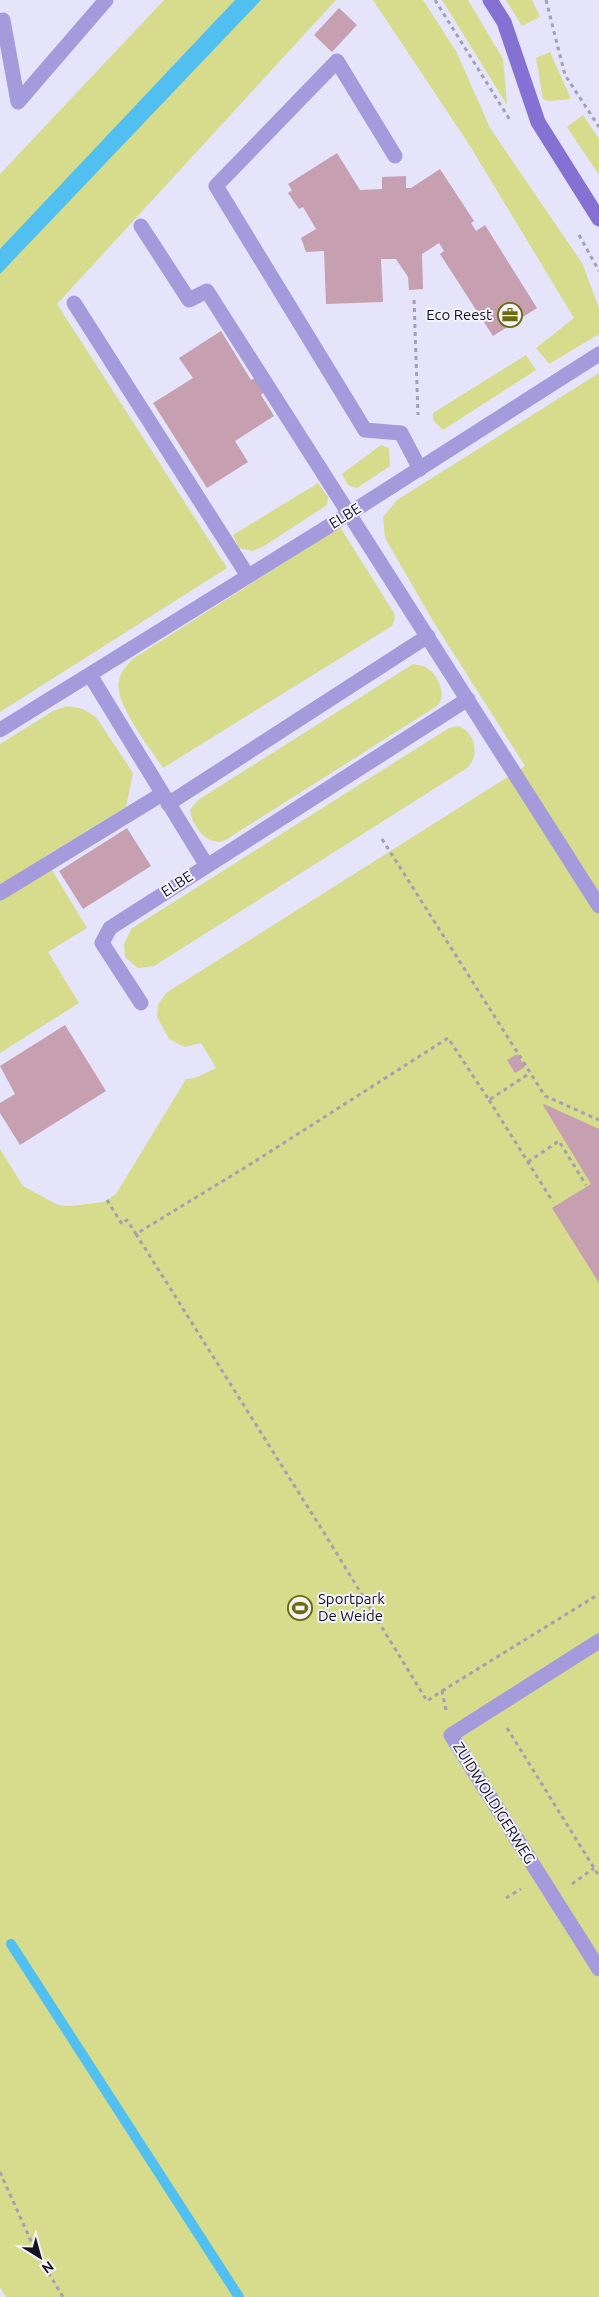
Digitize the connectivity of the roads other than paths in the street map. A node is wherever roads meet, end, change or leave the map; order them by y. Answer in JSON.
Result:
{"nodes":[{"id":1,"x":106,"y":0,"type":"edge"},
{"id":2,"x":490,"y":0,"type":"edge"},
{"id":3,"x":0,"y":21,"type":"edge"},
{"id":4,"x":396,"y":156,"type":"dead end"},
{"id":5,"x":599,"y":219,"type":"edge"},
{"id":6,"x":141,"y":226,"type":"dead end"},
{"id":7,"x":74,"y":303,"type":"dead end"},
{"id":8,"x":599,"y":354,"type":"edge"},
{"id":9,"x":420,"y":468,"type":"junction"},
{"id":10,"x":350,"y":513,"type":"junction"},
{"id":11,"x":248,"y":576,"type":"junction"},
{"id":12,"x":428,"y":636,"type":"junction"},
{"id":13,"x":90,"y":675,"type":"junction"},
{"id":14,"x":468,"y":699,"type":"junction"},
{"id":15,"x":0,"y":730,"type":"edge"},
{"id":16,"x":165,"y":799,"type":"junction"},
{"id":17,"x":207,"y":866,"type":"junction"},
{"id":18,"x":0,"y":894,"type":"edge"},
{"id":19,"x":599,"y":906,"type":"edge"},
{"id":20,"x":141,"y":1003,"type":"dead end"},
{"id":21,"x":599,"y":1641,"type":"edge"},
{"id":22,"x":599,"y":1969,"type":"edge"}],
"edges":[{"from":1,"to":3,"type":"street"},
{"from":2,"to":5,"type":"street"},
{"from":4,"to":9,"type":"street"},
{"from":6,"to":10,"type":"street"},
{"from":7,"to":11,"type":"street"},
{"from":8,"to":9,"type":"street","name":"ELBE"},
{"from":9,"to":10,"type":"street","name":"ELBE"},
{"from":10,"to":11,"type":"street","name":"ELBE"},
{"from":10,"to":12,"type":"street"},
{"from":11,"to":13,"type":"street","name":"ELBE"},
{"from":12,"to":14,"type":"street"},
{"from":12,"to":16,"type":"street"},
{"from":13,"to":15,"type":"street","name":"ELBE"},
{"from":13,"to":16,"type":"street","name":"ELBE"},
{"from":14,"to":17,"type":"street"},
{"from":14,"to":19,"type":"street"},
{"from":16,"to":17,"type":"street","name":"ELBE"},
{"from":16,"to":18,"type":"street"},
{"from":17,"to":20,"type":"street","name":"ELBE"},
{"from":21,"to":22,"type":"street","name":"ZUIDWOLDIGERWEG"}]}
